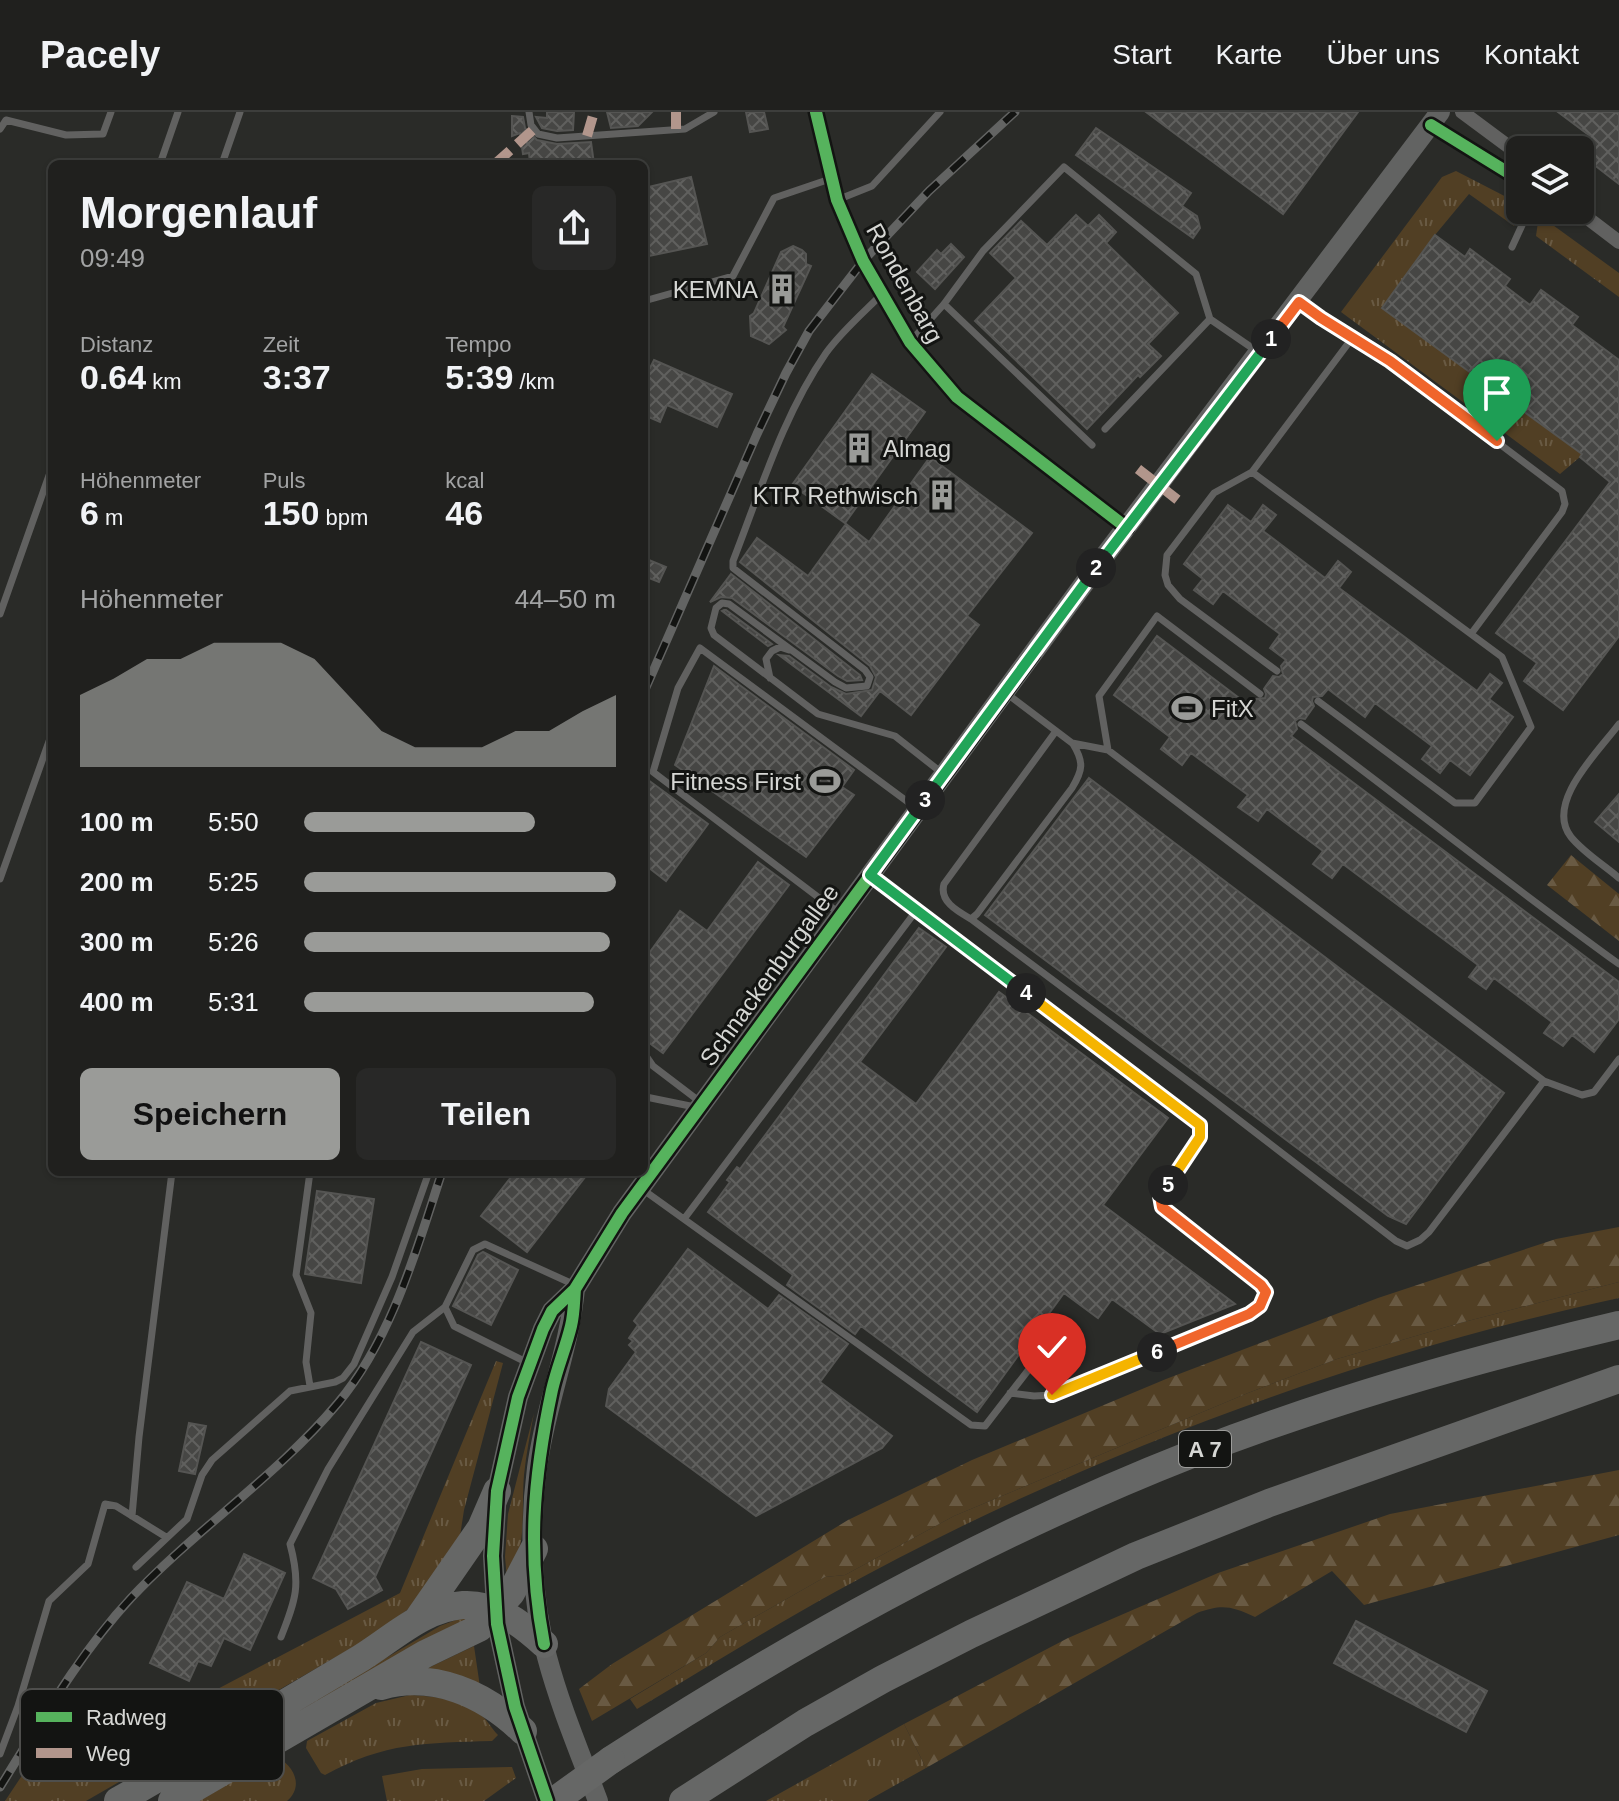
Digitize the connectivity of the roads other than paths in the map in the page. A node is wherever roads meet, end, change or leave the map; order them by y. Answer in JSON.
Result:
{"nodes":[{"id":1,"x":111,"y":112,"type":"edge"},
{"id":2,"x":178,"y":112,"type":"edge"},
{"id":3,"x":240,"y":112,"type":"edge"},
{"id":4,"x":529,"y":112,"type":"edge"},
{"id":5,"x":714,"y":112,"type":"edge"},
{"id":6,"x":816,"y":112,"type":"edge"},
{"id":7,"x":940,"y":112,"type":"edge"},
{"id":8,"x":1462,"y":112,"type":"edge"},
{"id":9,"x":1436,"y":119,"type":"edge"},
{"id":10,"x":0,"y":129,"type":"edge"},
{"id":11,"x":1506,"y":145,"type":"edge"},
{"id":12,"x":161,"y":160,"type":"edge"},
{"id":13,"x":223,"y":160,"type":"edge"},
{"id":14,"x":1506,"y":170,"type":"edge"},
{"id":15,"x":830,"y":179,"type":"junction"},
{"id":16,"x":837,"y":200,"type":"junction"},
{"id":17,"x":1594,"y":223,"type":"edge"},
{"id":18,"x":1523,"y":224,"type":"edge"},
{"id":19,"x":1618,"y":241,"type":"edge"},
{"id":20,"x":1512,"y":247,"type":"dead end"},
{"id":21,"x":881,"y":294,"type":"junction"},
{"id":22,"x":648,"y":300,"type":"edge"},
{"id":23,"x":1299,"y":302,"type":"junction"},
{"id":24,"x":944,"y":304,"type":"junction"},
{"id":25,"x":1210,"y":319,"type":"junction"},
{"id":26,"x":1353,"y":337,"type":"junction"},
{"id":27,"x":910,"y":342,"type":"junction"},
{"id":28,"x":1260,"y":354,"type":"junction"},
{"id":29,"x":1105,"y":429,"type":"dead end"},
{"id":30,"x":1092,"y":445,"type":"dead end"},
{"id":31,"x":1252,"y":472,"type":"junction"},
{"id":32,"x":48,"y":478,"type":"edge"},
{"id":33,"x":1127,"y":528,"type":"junction"},
{"id":34,"x":0,"y":614,"type":"edge"},
{"id":35,"x":1471,"y":634,"type":"junction"},
{"id":36,"x":795,"y":652,"type":"junction"},
{"id":37,"x":1277,"y":671,"type":"dead end"},
{"id":38,"x":770,"y":678,"type":"junction"},
{"id":39,"x":1005,"y":692,"type":"junction"},
{"id":40,"x":1260,"y":694,"type":"dead end"},
{"id":41,"x":1318,"y":701,"type":"dead end"},
{"id":42,"x":1301,"y":724,"type":"dead end"},
{"id":43,"x":1619,"y":724,"type":"edge"},
{"id":44,"x":1056,"y":731,"type":"junction"},
{"id":45,"x":1072,"y":743,"type":"junction"},
{"id":46,"x":48,"y":744,"type":"edge"},
{"id":47,"x":1108,"y":750,"type":"junction"},
{"id":48,"x":943,"y":774,"type":"junction"},
{"id":49,"x":918,"y":809,"type":"junction"},
{"id":50,"x":870,"y":875,"type":"junction"},
{"id":51,"x":1619,"y":878,"type":"edge"},
{"id":52,"x":0,"y":879,"type":"edge"},
{"id":53,"x":916,"y":911,"type":"junction"},
{"id":54,"x":841,"y":915,"type":"junction"},
{"id":55,"x":971,"y":919,"type":"junction"},
{"id":56,"x":1619,"y":964,"type":"edge"},
{"id":57,"x":648,"y":1059,"type":"edge"},
{"id":58,"x":1619,"y":1059,"type":"edge"},
{"id":59,"x":1544,"y":1081,"type":"junction"},
{"id":60,"x":648,"y":1097,"type":"edge"},
{"id":61,"x":700,"y":1106,"type":"junction"},
{"id":62,"x":648,"y":1171,"type":"edge"},
{"id":63,"x":172,"y":1176,"type":"edge"},
{"id":64,"x":309,"y":1176,"type":"edge"},
{"id":65,"x":428,"y":1176,"type":"edge"},
{"id":66,"x":644,"y":1176,"type":"edge"},
{"id":67,"x":646,"y":1176,"type":"edge"},
{"id":68,"x":684,"y":1219,"type":"junction"},
{"id":69,"x":576,"y":1288,"type":"junction"},
{"id":70,"x":445,"y":1307,"type":"junction"},
{"id":71,"x":1619,"y":1325,"type":"edge"},
{"id":72,"x":1060,"y":1329,"type":"dead end"},
{"id":73,"x":530,"y":1364,"type":"junction"},
{"id":74,"x":1619,"y":1379,"type":"edge"},
{"id":75,"x":310,"y":1386,"type":"junction"},
{"id":76,"x":1010,"y":1393,"type":"junction"},
{"id":77,"x":1619,"y":1400,"type":"edge"},
{"id":78,"x":1420,"y":1450,"type":"junction"},
{"id":79,"x":497,"y":1491,"type":"junction"},
{"id":80,"x":132,"y":1516,"type":"junction"},
{"id":81,"x":166,"y":1537,"type":"junction"},
{"id":82,"x":534,"y":1549,"type":"junction"},
{"id":83,"x":136,"y":1567,"type":"dead end"},
{"id":84,"x":496,"y":1611,"type":"junction"},
{"id":85,"x":415,"y":1622,"type":"junction"},
{"id":86,"x":281,"y":1637,"type":"dead end"},
{"id":87,"x":544,"y":1644,"type":"junction"},
{"id":88,"x":23,"y":1689,"type":"edge"},
{"id":89,"x":361,"y":1692,"type":"junction"},
{"id":90,"x":20,"y":1699,"type":"edge"},
{"id":91,"x":284,"y":1704,"type":"edge"},
{"id":92,"x":523,"y":1731,"type":"junction"},
{"id":93,"x":284,"y":1736,"type":"edge"},
{"id":94,"x":0,"y":1754,"type":"edge"},
{"id":95,"x":152,"y":1781,"type":"edge"},
{"id":96,"x":207,"y":1781,"type":"edge"},
{"id":97,"x":118,"y":1801,"type":"edge"},
{"id":98,"x":172,"y":1801,"type":"edge"},
{"id":99,"x":547,"y":1801,"type":"edge"},
{"id":100,"x":554,"y":1801,"type":"edge"},
{"id":101,"x":598,"y":1801,"type":"edge"},
{"id":102,"x":683,"y":1801,"type":"edge"}],
"edges":[{"from":1,"to":10,"type":"lane"},
{"from":2,"to":12,"type":"lane"},
{"from":3,"to":13,"type":"lane"},
{"from":4,"to":5,"type":"lane"},
{"from":6,"to":15,"type":"street","name":"Rondenbarg"},
{"from":7,"to":16,"type":"lane"},
{"from":8,"to":11,"type":"street"},
{"from":9,"to":14,"type":"street"},
{"from":9,"to":23,"type":"main road","name":"Schnackenburgallee"},
{"from":15,"to":16,"type":"street","name":"Rondenbarg"},
{"from":15,"to":22,"type":"lane"},
{"from":16,"to":21,"type":"street","name":"Rondenbarg"},
{"from":17,"to":19,"type":"street"},
{"from":18,"to":20,"type":"lane"},
{"from":21,"to":27,"type":"street","name":"Rondenbarg"},
{"from":21,"to":36,"type":"lane"},
{"from":23,"to":26,"type":"lane"},
{"from":23,"to":28,"type":"main road","name":"Schnackenburgallee"},
{"from":24,"to":25,"type":"lane"},
{"from":24,"to":27,"type":"lane"},
{"from":24,"to":30,"type":"lane"},
{"from":25,"to":28,"type":"lane"},
{"from":25,"to":29,"type":"lane"},
{"from":26,"to":31,"type":"lane"},
{"from":26,"to":35,"type":"lane"},
{"from":27,"to":33,"type":"street","name":"Rondenbarg"},
{"from":28,"to":33,"type":"main road","name":"Schnackenburgallee"},
{"from":31,"to":35,"type":"lane"},
{"from":31,"to":37,"type":"lane"},
{"from":32,"to":34,"type":"lane"},
{"from":33,"to":39,"type":"main road","name":"Schnackenburgallee"},
{"from":35,"to":41,"type":"lane"},
{"from":36,"to":38,"type":"lane"},
{"from":36,"to":38,"type":"lane"},
{"from":38,"to":48,"type":"lane"},
{"from":39,"to":44,"type":"lane"},
{"from":39,"to":48,"type":"main road","name":"Schnackenburgallee"},
{"from":40,"to":47,"type":"lane"},
{"from":42,"to":56,"type":"lane"},
{"from":43,"to":51,"type":"lane"},
{"from":44,"to":45,"type":"lane"},
{"from":44,"to":55,"type":"lane"},
{"from":45,"to":47,"type":"lane"},
{"from":45,"to":55,"type":"lane"},
{"from":46,"to":52,"type":"lane"},
{"from":47,"to":59,"type":"lane"},
{"from":48,"to":49,"type":"main road","name":"Schnackenburgallee"},
{"from":49,"to":50,"type":"main road","name":"Schnackenburgallee"},
{"from":49,"to":54,"type":"lane"},
{"from":50,"to":53,"type":"lane"},
{"from":50,"to":54,"type":"main road","name":"Schnackenburgallee"},
{"from":53,"to":68,"type":"lane"},
{"from":53,"to":76,"type":"lane"},
{"from":54,"to":61,"type":"main road","name":"Schnackenburgallee"},
{"from":55,"to":59,"type":"lane"},
{"from":57,"to":61,"type":"lane"},
{"from":58,"to":59,"type":"lane"},
{"from":60,"to":61,"type":"lane"},
{"from":61,"to":62,"type":"main road","name":"Schnackenburgallee"},
{"from":63,"to":80,"type":"lane"},
{"from":64,"to":75,"type":"lane"},
{"from":65,"to":75,"type":"lane"},
{"from":66,"to":69,"type":"main road","name":"Schnackenburgallee"},
{"from":67,"to":68,"type":"lane"},
{"from":68,"to":76,"type":"lane"},
{"from":69,"to":70,"type":"lane"},
{"from":69,"to":73,"type":"main road","name":"Schnackenburgallee"},
{"from":69,"to":82,"type":"main road","name":"Schnackenburgallee"},
{"from":70,"to":73,"type":"lane"},
{"from":70,"to":86,"type":"lane"},
{"from":71,"to":100,"type":"highway","number":"A 7","bridge":true},
{"from":72,"to":76,"type":"lane"},
{"from":73,"to":79,"type":"main road","name":"Schnackenburgallee"},
{"from":74,"to":78,"type":"highway"},
{"from":75,"to":81,"type":"lane"},
{"from":77,"to":78,"type":"highway"},
{"from":78,"to":102,"type":"highway"},
{"from":79,"to":84,"type":"main road","name":"Schnackenburgallee"},
{"from":79,"to":85,"type":"highway"},
{"from":80,"to":81,"type":"lane"},
{"from":80,"to":88,"type":"lane"},
{"from":81,"to":83,"type":"lane"},
{"from":82,"to":84,"type":"highway"},
{"from":82,"to":87,"type":"main road","name":"Schnackenburgallee"},
{"from":84,"to":85,"type":"highway"},
{"from":84,"to":87,"type":"highway"},
{"from":84,"to":89,"type":"highway"},
{"from":84,"to":92,"type":"main road","name":"Schnackenburgallee"},
{"from":85,"to":91,"type":"highway"},
{"from":87,"to":101,"type":"main road","name":"Schnackenburgallee"},
{"from":89,"to":92,"type":"highway"},
{"from":89,"to":93,"type":"highway"},
{"from":90,"to":94,"type":"lane"},
{"from":92,"to":99,"type":"main road","name":"Schnackenburgallee"},
{"from":95,"to":97,"type":"highway"},
{"from":96,"to":98,"type":"highway"}]}
